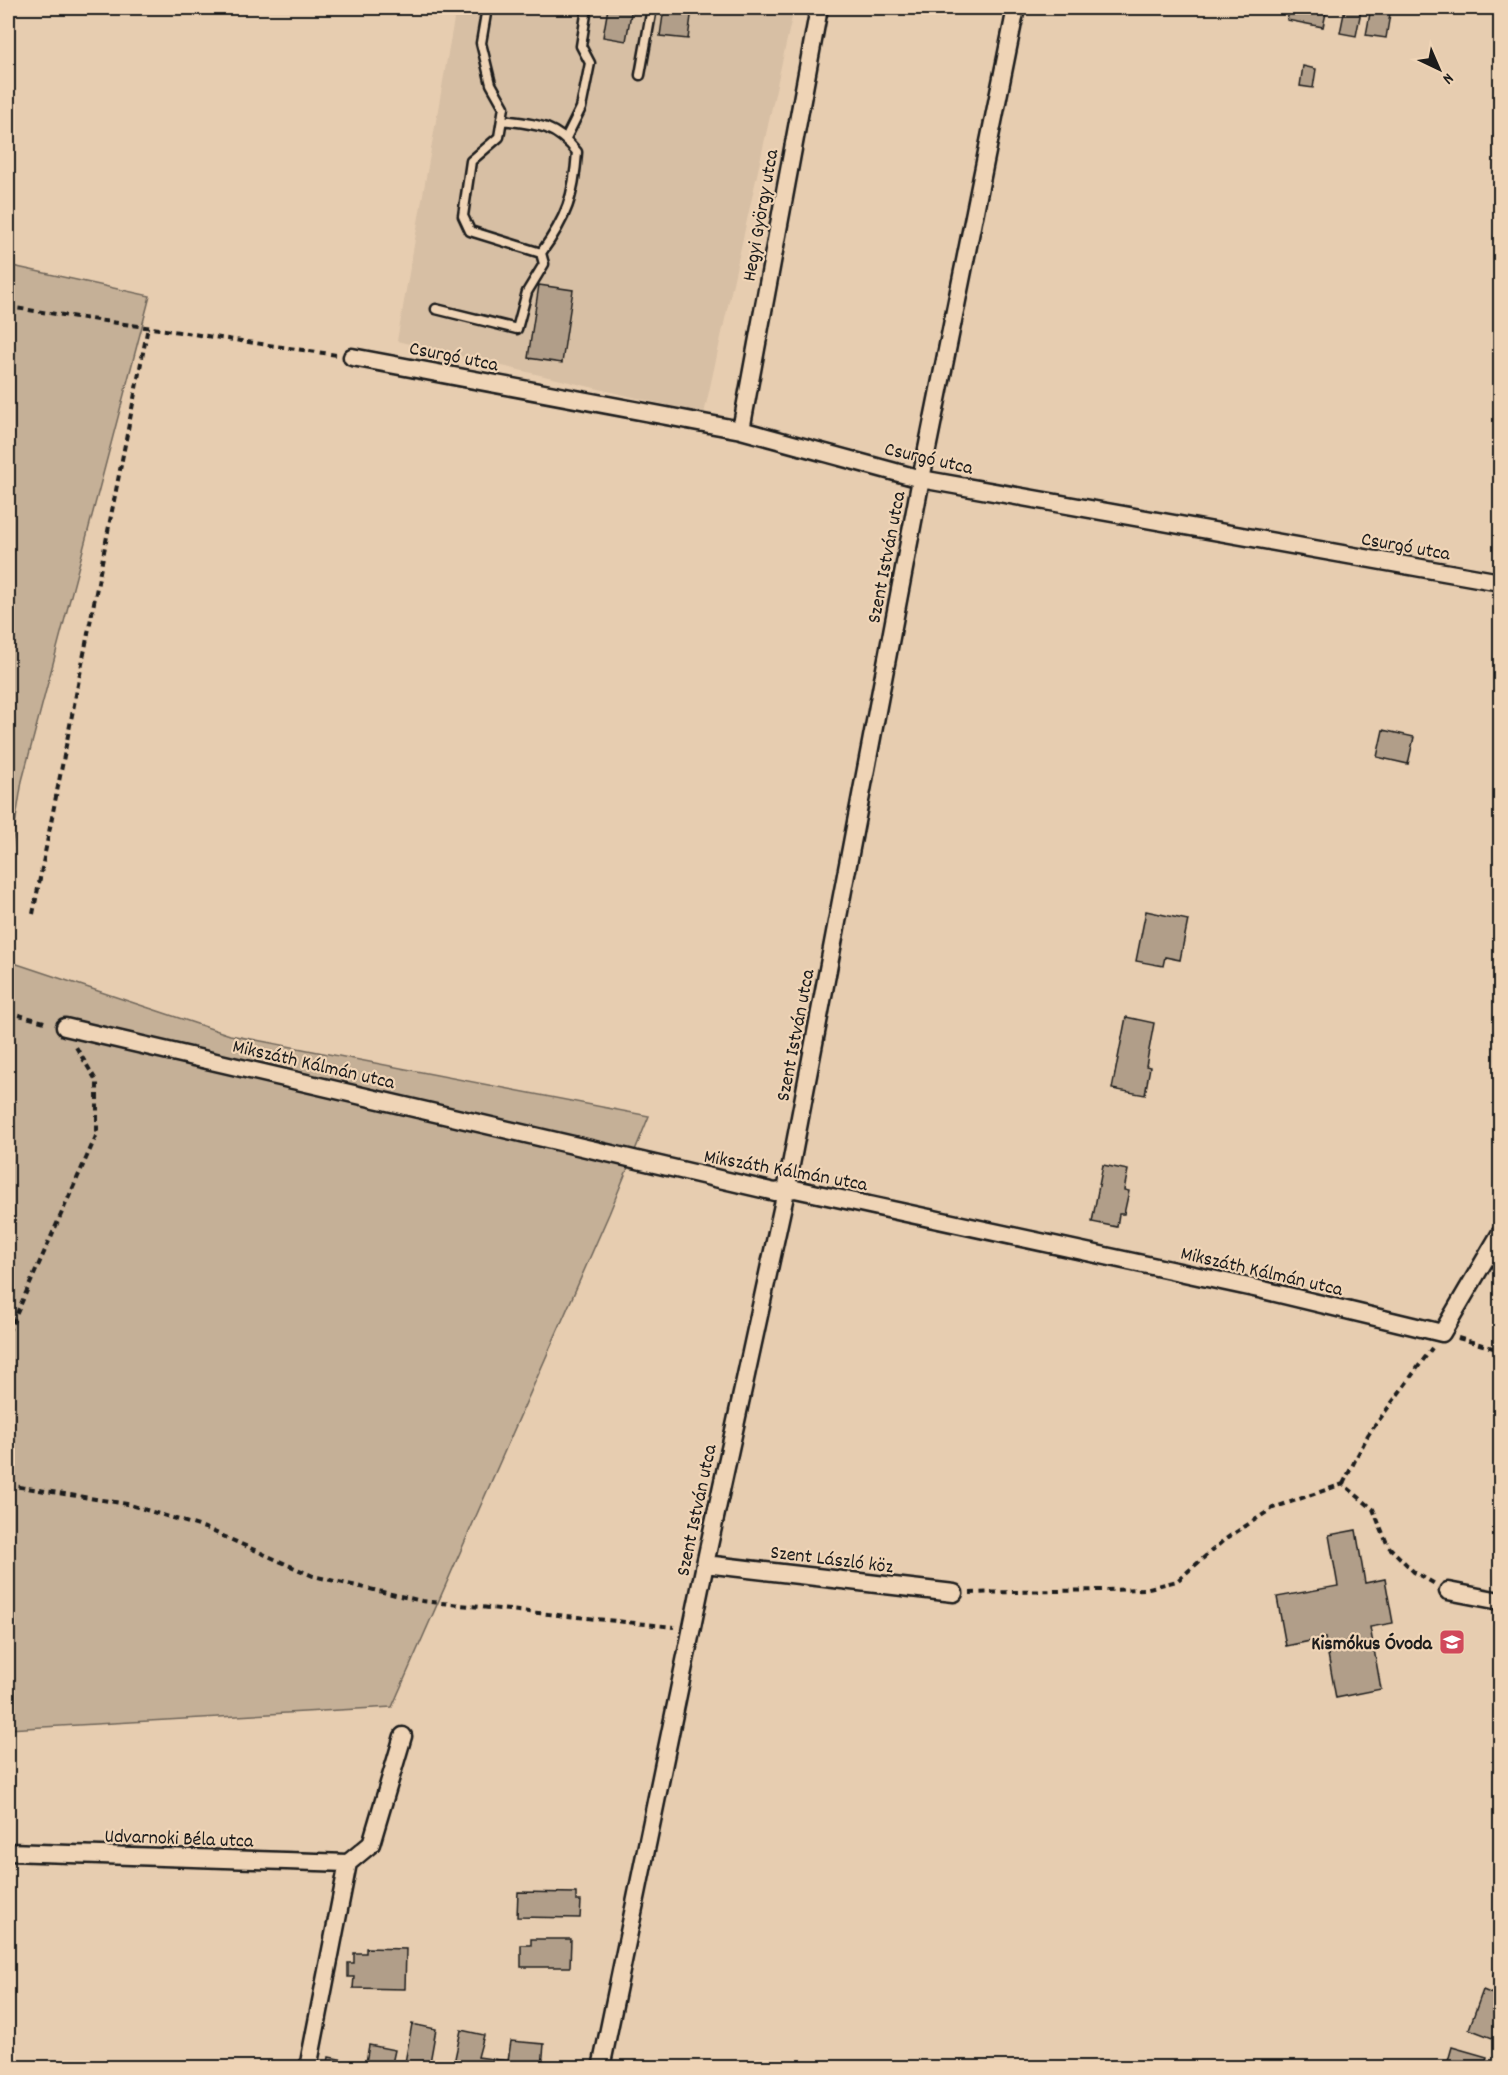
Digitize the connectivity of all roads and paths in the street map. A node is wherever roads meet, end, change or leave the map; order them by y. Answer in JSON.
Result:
{"nodes":[{"id":1,"x":487,"y":8,"type":"edge"},
{"id":2,"x":587,"y":8,"type":"edge"},
{"id":3,"x":652,"y":8,"type":"edge"},
{"id":4,"x":819,"y":8,"type":"edge"},
{"id":5,"x":1016,"y":8,"type":"edge"},
{"id":6,"x":640,"y":75,"type":"dead end"},
{"id":7,"x":502,"y":120,"type":"junction"},
{"id":8,"x":566,"y":138,"type":"junction"},
{"id":9,"x":541,"y":253,"type":"junction"},
{"id":10,"x":8,"y":307,"type":"edge"},
{"id":11,"x":436,"y":309,"type":"dead end"},
{"id":12,"x":148,"y":327,"type":"junction"},
{"id":13,"x":352,"y":357,"type":"joint"},
{"id":14,"x":741,"y":430,"type":"junction"},
{"id":15,"x":921,"y":479,"type":"junction"},
{"id":16,"x":1500,"y":582,"type":"edge"},
{"id":17,"x":33,"y":914,"type":"dead end"},
{"id":18,"x":8,"y":1012,"type":"edge"},
{"id":19,"x":65,"y":1027,"type":"junction"},
{"id":20,"x":786,"y":1191,"type":"junction"},
{"id":21,"x":1500,"y":1234,"type":"edge"},
{"id":22,"x":1442,"y":1333,"type":"junction"},
{"id":23,"x":8,"y":1334,"type":"edge"},
{"id":24,"x":1500,"y":1350,"type":"edge"},
{"id":25,"x":1342,"y":1484,"type":"junction"},
{"id":26,"x":8,"y":1485,"type":"edge"},
{"id":27,"x":705,"y":1564,"type":"junction"},
{"id":28,"x":1448,"y":1591,"type":"joint"},
{"id":29,"x":954,"y":1593,"type":"joint"},
{"id":30,"x":1500,"y":1601,"type":"edge"},
{"id":31,"x":693,"y":1629,"type":"junction"},
{"id":32,"x":403,"y":1736,"type":"dead end"},
{"id":33,"x":8,"y":1852,"type":"edge"},
{"id":34,"x":348,"y":1863,"type":"junction"},
{"id":35,"x":308,"y":2067,"type":"edge"},
{"id":36,"x":601,"y":2067,"type":"edge"}],
"edges":[{"from":1,"to":7,"type":"lane"},
{"from":2,"to":8,"type":"lane"},
{"from":3,"to":6,"type":"lane"},
{"from":4,"to":14,"type":"street","name":"Hegyi György utca"},
{"from":5,"to":15,"type":"street","name":"Szent István utca"},
{"from":7,"to":8,"type":"lane"},
{"from":7,"to":9,"type":"lane"},
{"from":8,"to":9,"type":"lane"},
{"from":9,"to":11,"type":"lane"},
{"from":10,"to":12,"type":"path"},
{"from":12,"to":13,"type":"path"},
{"from":12,"to":17,"type":"path"},
{"from":13,"to":14,"type":"street","name":"Csurgó utca"},
{"from":14,"to":15,"type":"street","name":"Csurgó utca"},
{"from":15,"to":16,"type":"street","name":"Csurgó utca"},
{"from":15,"to":20,"type":"street","name":"Szent István utca"},
{"from":18,"to":19,"type":"path"},
{"from":19,"to":20,"type":"street","name":"Mikszáth Kálmán utca"},
{"from":19,"to":23,"type":"path"},
{"from":20,"to":22,"type":"street","name":"Mikszáth Kálmán utca"},
{"from":20,"to":27,"type":"street","name":"Szent István utca"},
{"from":21,"to":22,"type":"street"},
{"from":22,"to":24,"type":"path"},
{"from":22,"to":25,"type":"path"},
{"from":25,"to":28,"type":"path"},
{"from":25,"to":29,"type":"path"},
{"from":26,"to":31,"type":"path"},
{"from":27,"to":29,"type":"street","name":"Szent László köz"},
{"from":27,"to":31,"type":"street","name":"Szent István utca"},
{"from":28,"to":30,"type":"street"},
{"from":31,"to":36,"type":"street","name":"Szent István utca"},
{"from":32,"to":34,"type":"street"},
{"from":33,"to":34,"type":"street","name":"Udvarnoki Béla utca"},
{"from":34,"to":35,"type":"street"}]}
